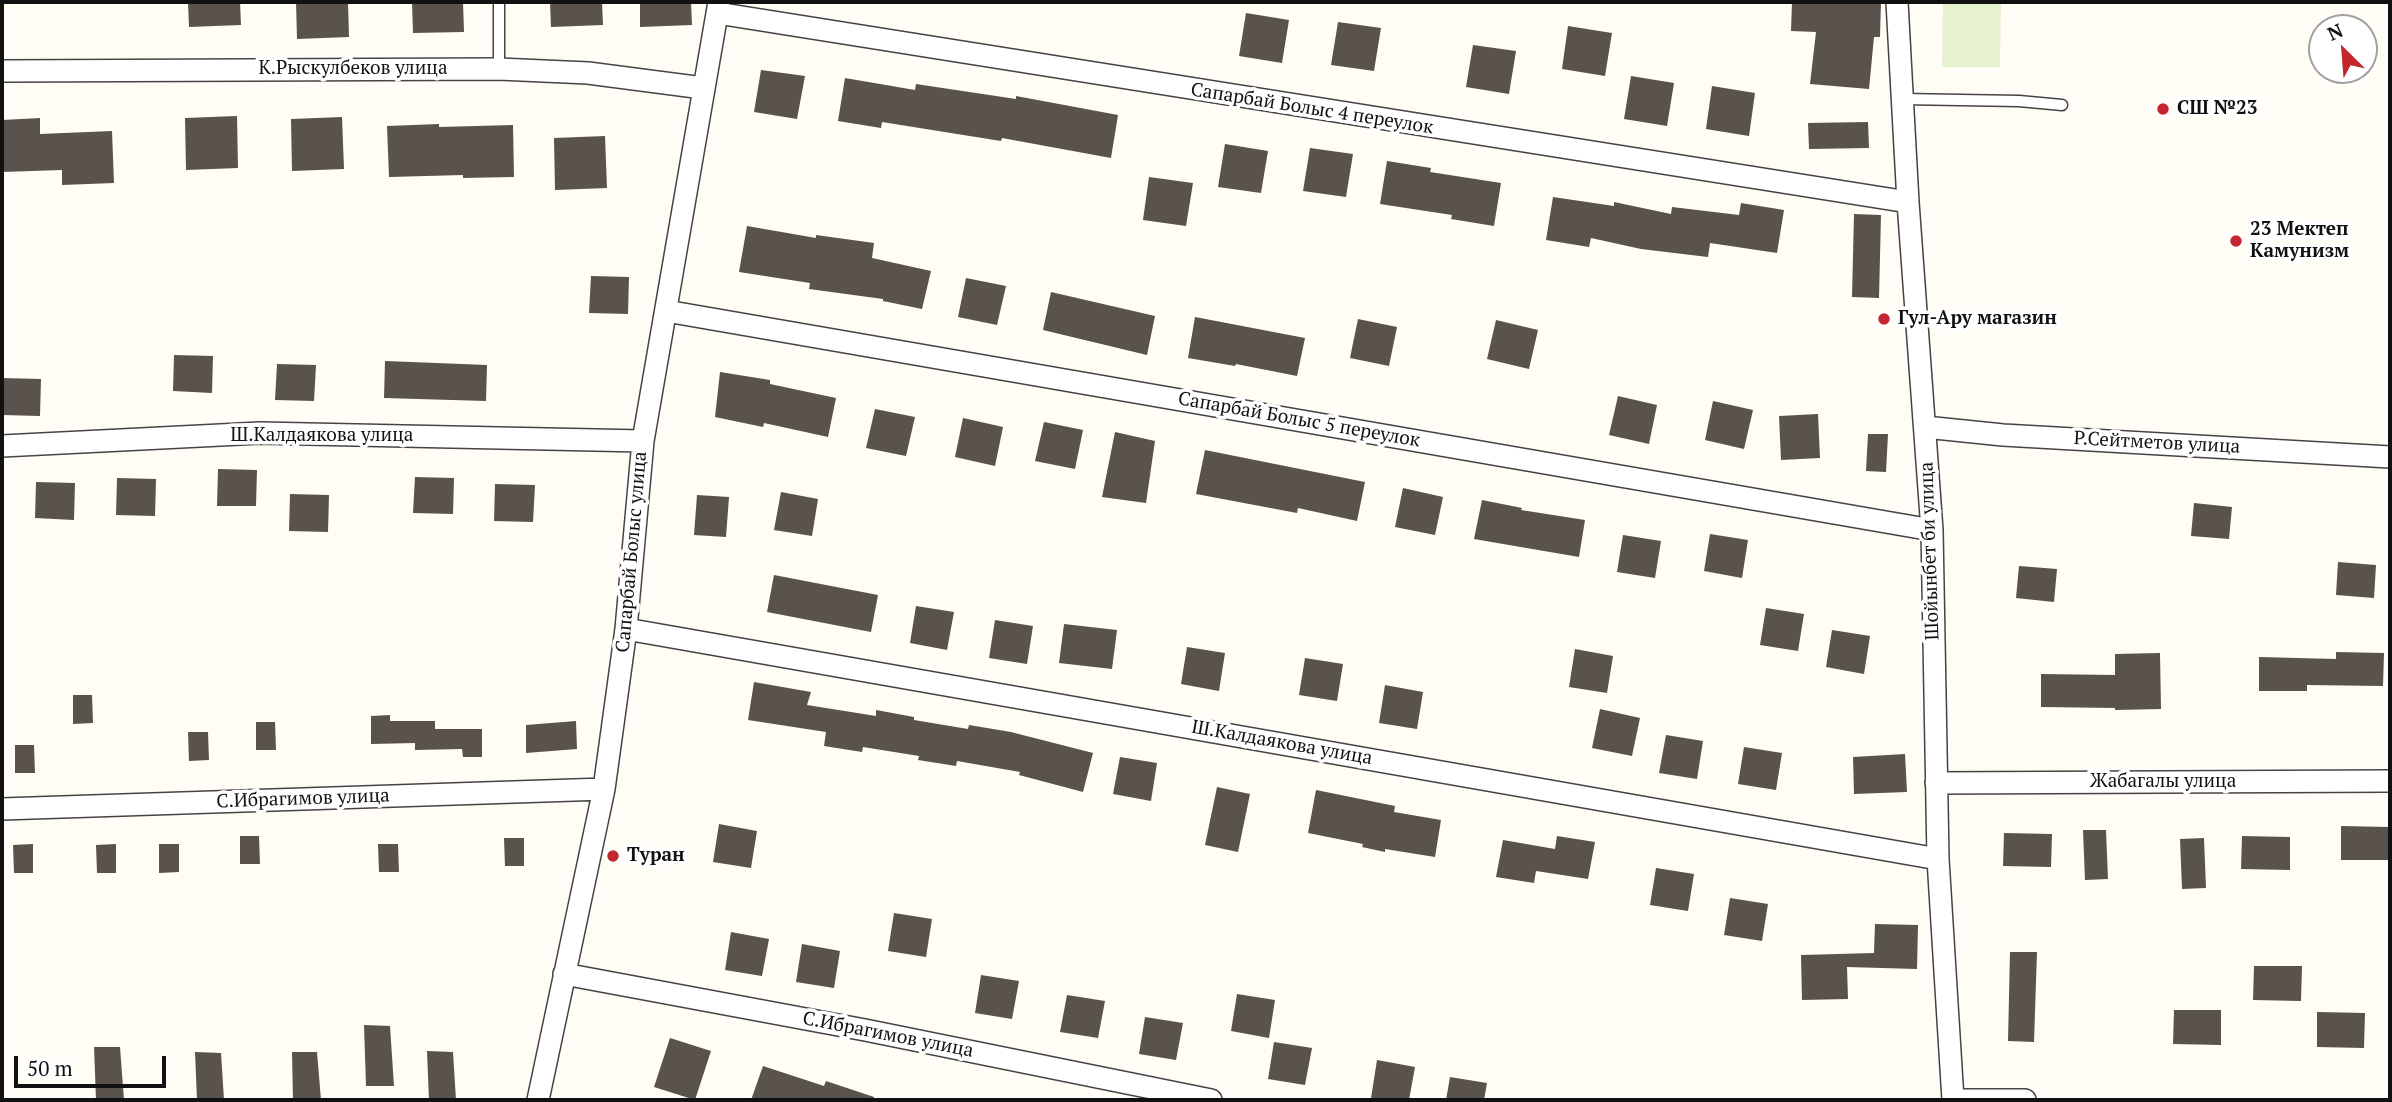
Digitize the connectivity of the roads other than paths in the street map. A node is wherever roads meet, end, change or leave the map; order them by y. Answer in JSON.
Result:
{"nodes":[{"id":1,"x":499,"y":2,"type":"edge"},
{"id":2,"x":1897,"y":2,"type":"edge"},
{"id":3,"x":718,"y":7,"type":"edge"},
{"id":4,"x":499,"y":69,"type":"junction"},
{"id":5,"x":2,"y":71,"type":"edge"},
{"id":6,"x":703,"y":88,"type":"junction"},
{"id":7,"x":1902,"y":99,"type":"junction"},
{"id":8,"x":2062,"y":105,"type":"dead end"},
{"id":9,"x":1908,"y":202,"type":"junction"},
{"id":10,"x":666,"y":311,"type":"junction"},
{"id":11,"x":1924,"y":427,"type":"junction"},
{"id":12,"x":643,"y":441,"type":"junction"},
{"id":13,"x":2,"y":446,"type":"edge"},
{"id":14,"x":2390,"y":457,"type":"edge"},
{"id":15,"x":1932,"y":530,"type":"junction"},
{"id":16,"x":626,"y":629,"type":"junction"},
{"id":17,"x":2390,"y":781,"type":"edge"},
{"id":18,"x":1937,"y":783,"type":"junction"},
{"id":19,"x":604,"y":789,"type":"junction"},
{"id":20,"x":2,"y":809,"type":"edge"},
{"id":21,"x":1938,"y":859,"type":"junction"},
{"id":22,"x":564,"y":974,"type":"junction"},
{"id":23,"x":538,"y":1100,"type":"edge"},
{"id":24,"x":1211,"y":1100,"type":"edge"},
{"id":25,"x":1953,"y":1100,"type":"edge"},
{"id":26,"x":2025,"y":1100,"type":"edge"}],
"edges":[{"from":1,"to":4,"type":"lane"},
{"from":2,"to":7,"type":"street","name":"Шойынбет би улица"},
{"from":3,"to":6,"type":"street","name":"Сапарбай Болыс улица"},
{"from":3,"to":9,"type":"street","name":"Сапарбай Болыс 4 переулок"},
{"from":4,"to":5,"type":"street","name":"К.Рыскулбеков улица"},
{"from":4,"to":6,"type":"street","name":"К.Рыскулбеков улица"},
{"from":6,"to":10,"type":"street","name":"Сапарбай Болыс улица"},
{"from":7,"to":8,"type":"lane"},
{"from":7,"to":9,"type":"street","name":"Шойынбет би улица"},
{"from":9,"to":11,"type":"street","name":"Шойынбет би улица"},
{"from":10,"to":12,"type":"street","name":"Сапарбай Болыс улица"},
{"from":10,"to":15,"type":"street","name":"Сапарбай Болыс 5 переулок"},
{"from":11,"to":14,"type":"street","name":"Р.Сейтметов улица"},
{"from":11,"to":15,"type":"street","name":"Шойынбет би улица"},
{"from":12,"to":13,"type":"street","name":"Ш.Калдаякова улица"},
{"from":12,"to":16,"type":"street","name":"Сапарбай Болыс улица"},
{"from":15,"to":18,"type":"street","name":"Шойынбет би улица"},
{"from":16,"to":19,"type":"street","name":"Сапарбай Болыс улица"},
{"from":16,"to":21,"type":"street","name":"Ш.Калдаякова улица"},
{"from":17,"to":18,"type":"street","name":"Жабагалы улица"},
{"from":18,"to":21,"type":"street","name":"Шойынбет би улица"},
{"from":19,"to":20,"type":"street","name":"С.Ибрагимов улица"},
{"from":19,"to":22,"type":"street","name":"Сапарбай Болыс улица"},
{"from":21,"to":25,"type":"street","name":"Шойынбет би улица"},
{"from":22,"to":23,"type":"street","name":"Сапарбай Болыс улица"},
{"from":22,"to":24,"type":"street","name":"С.Ибрагимов улица"},
{"from":25,"to":26,"type":"street"}]}
